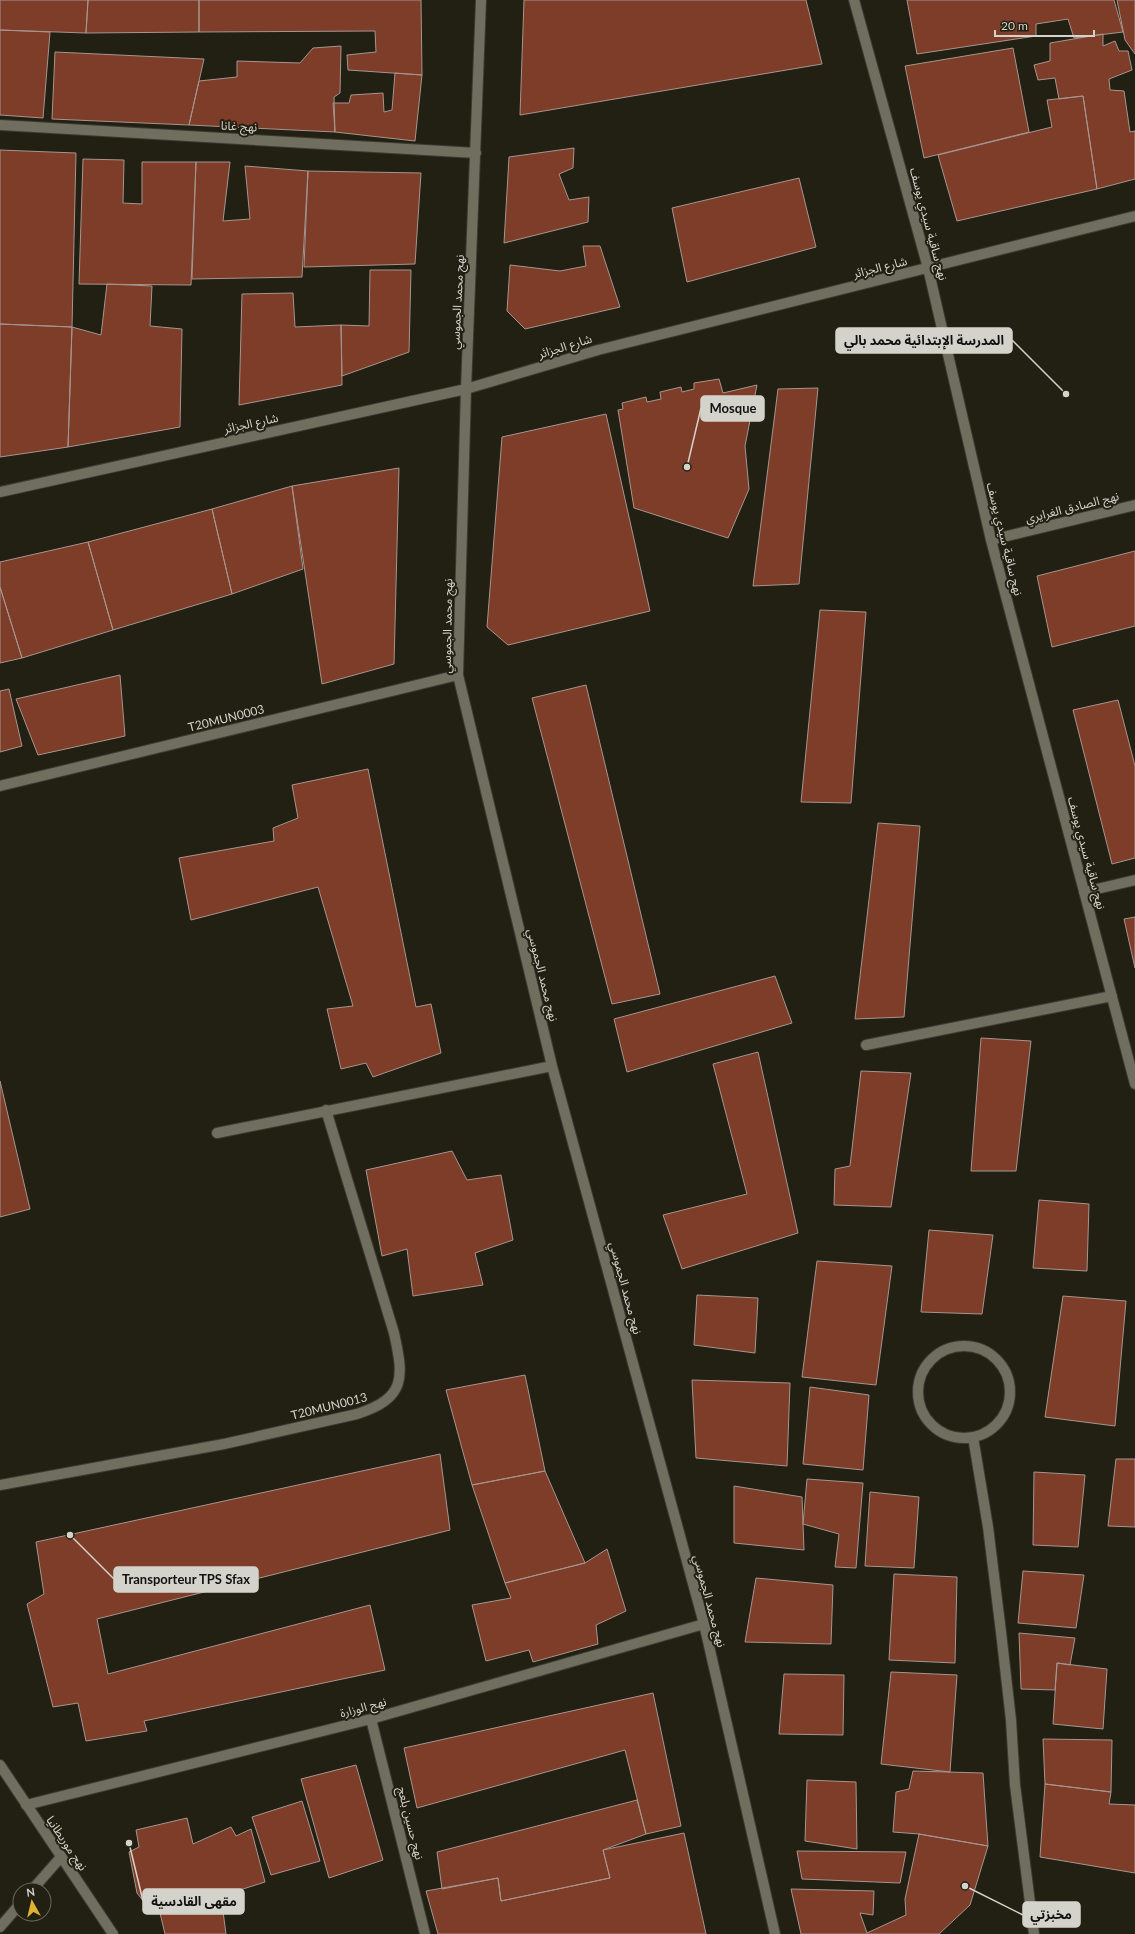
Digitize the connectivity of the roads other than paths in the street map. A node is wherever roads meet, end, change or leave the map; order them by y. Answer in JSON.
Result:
{"nodes":[{"id":1,"x":481,"y":0,"type":"edge"},
{"id":2,"x":854,"y":0,"type":"edge"},
{"id":3,"x":0,"y":124,"type":"edge"},
{"id":4,"x":476,"y":153,"type":"junction"},
{"id":5,"x":1135,"y":216,"type":"edge"},
{"id":6,"x":928,"y":268,"type":"junction"},
{"id":7,"x":466,"y":389,"type":"junction"},
{"id":8,"x":0,"y":492,"type":"edge"},
{"id":9,"x":1135,"y":505,"type":"edge"},
{"id":10,"x":991,"y":540,"type":"junction"},
{"id":11,"x":458,"y":675,"type":"junction"},
{"id":12,"x":0,"y":786,"type":"edge"},
{"id":13,"x":1135,"y":880,"type":"edge"},
{"id":14,"x":1084,"y":892,"type":"junction"},
{"id":15,"x":1112,"y":996,"type":"junction"},
{"id":16,"x":866,"y":1046,"type":"dead end"},
{"id":17,"x":552,"y":1066,"type":"junction"},
{"id":18,"x":1135,"y":1084,"type":"edge"},
{"id":19,"x":326,"y":1110,"type":"junction"},
{"id":20,"x":217,"y":1133,"type":"dead end"},
{"id":21,"x":973,"y":1437,"type":"junction"},
{"id":22,"x":0,"y":1485,"type":"edge"},
{"id":23,"x":704,"y":1624,"type":"junction"},
{"id":24,"x":371,"y":1719,"type":"junction"},
{"id":25,"x":0,"y":1765,"type":"edge"},
{"id":26,"x":26,"y":1805,"type":"junction"},
{"id":27,"x":61,"y":1857,"type":"junction"},
{"id":28,"x":39,"y":1882,"type":"edge"},
{"id":29,"x":12,"y":1913,"type":"edge"},
{"id":30,"x":0,"y":1927,"type":"edge"},
{"id":31,"x":113,"y":1934,"type":"edge"},
{"id":32,"x":426,"y":1934,"type":"edge"},
{"id":33,"x":774,"y":1934,"type":"edge"},
{"id":34,"x":1034,"y":1934,"type":"edge"}],
"edges":[{"from":1,"to":4,"type":"street","name":"نهج محمد الجموسي"},
{"from":2,"to":6,"type":"street","name":"نهج ساقية سيدي يوسف"},
{"from":3,"to":4,"type":"street","name":"نهج غانا"},
{"from":4,"to":7,"type":"street","name":"نهج محمد الجموسي"},
{"from":5,"to":6,"type":"street","name":"شارع الجزائر"},
{"from":6,"to":7,"type":"street","name":"شارع الجزائر"},
{"from":6,"to":10,"type":"street","name":"نهج ساقية سيدي يوسف"},
{"from":7,"to":8,"type":"street","name":"شارع الجزائر"},
{"from":7,"to":11,"type":"street","name":"نهج محمد الجموسي"},
{"from":9,"to":10,"type":"street","name":"نهج الصادق الغرايري"},
{"from":10,"to":14,"type":"street","name":"نهج ساقية سيدي يوسف"},
{"from":11,"to":12,"type":"street","name":"T20MUN0003"},
{"from":11,"to":17,"type":"street","name":"نهج محمد الجموسي"},
{"from":13,"to":14,"type":"street"},
{"from":14,"to":15,"type":"street","name":"نهج ساقية سيدي يوسف"},
{"from":15,"to":16,"type":"street"},
{"from":15,"to":18,"type":"street","name":"نهج ساقية سيدي يوسف"},
{"from":17,"to":19,"type":"street"},
{"from":17,"to":23,"type":"street","name":"نهج محمد الجموسي"},
{"from":19,"to":20,"type":"street"},
{"from":19,"to":22,"type":"street","name":"T20MUN0013"},
{"from":21,"to":21,"type":"street"},
{"from":21,"to":34,"type":"street"},
{"from":23,"to":24,"type":"street","name":"نهج الوزارة"},
{"from":23,"to":33,"type":"street","name":"نهج محمد الجموسي"},
{"from":24,"to":26,"type":"street","name":"نهج الوزارة"},
{"from":24,"to":32,"type":"street","name":"نهج حسين بلعج"},
{"from":25,"to":26,"type":"street","name":"نهج موريطانيا"},
{"from":26,"to":27,"type":"street","name":"نهج موريطانيا"},
{"from":27,"to":28,"type":"street"},
{"from":27,"to":31,"type":"street","name":"نهج موريطانيا"},
{"from":29,"to":30,"type":"street"}]}
